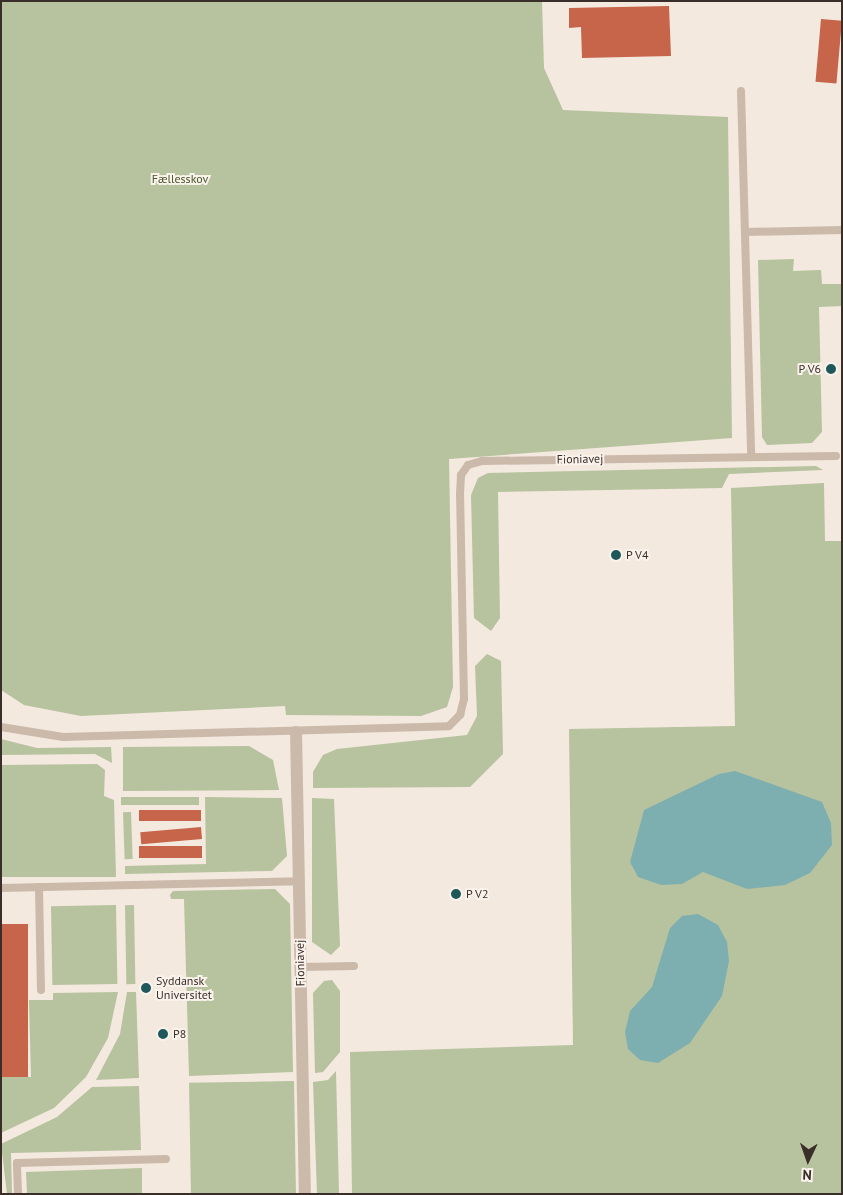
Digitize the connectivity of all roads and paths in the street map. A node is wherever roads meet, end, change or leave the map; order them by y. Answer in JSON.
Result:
{"nodes":[{"id":1,"x":741,"y":91,"type":"dead end"},
{"id":2,"x":842,"y":230,"type":"edge"},
{"id":3,"x":745,"y":232,"type":"junction"},
{"id":4,"x":750,"y":455,"type":"junction"},
{"id":5,"x":836,"y":456,"type":"dead end"},
{"id":6,"x":1,"y":727,"type":"edge"},
{"id":7,"x":296,"y":732,"type":"junction"},
{"id":8,"x":299,"y":881,"type":"junction"},
{"id":9,"x":39,"y":887,"type":"junction"},
{"id":10,"x":1,"y":888,"type":"edge"},
{"id":11,"x":354,"y":966,"type":"dead end"},
{"id":12,"x":300,"y":967,"type":"junction"},
{"id":13,"x":41,"y":990,"type":"dead end"},
{"id":14,"x":166,"y":1159,"type":"dead end"},
{"id":15,"x":18,"y":1194,"type":"edge"},
{"id":16,"x":305,"y":1194,"type":"edge"}],
"edges":[{"from":1,"to":3,"type":"lane"},
{"from":2,"to":3,"type":"lane"},
{"from":3,"to":4,"type":"lane"},
{"from":4,"to":5,"type":"lane"},
{"from":4,"to":7,"type":"lane","name":"Fioniavej"},
{"from":6,"to":7,"type":"lane","name":"Fioniavej"},
{"from":7,"to":8,"type":"street","name":"Fioniavej"},
{"from":8,"to":9,"type":"lane"},
{"from":8,"to":12,"type":"street","name":"Fioniavej"},
{"from":9,"to":10,"type":"lane"},
{"from":9,"to":13,"type":"lane"},
{"from":11,"to":12,"type":"lane"},
{"from":12,"to":16,"type":"street","name":"Fioniavej"},
{"from":14,"to":15,"type":"lane"}]}
